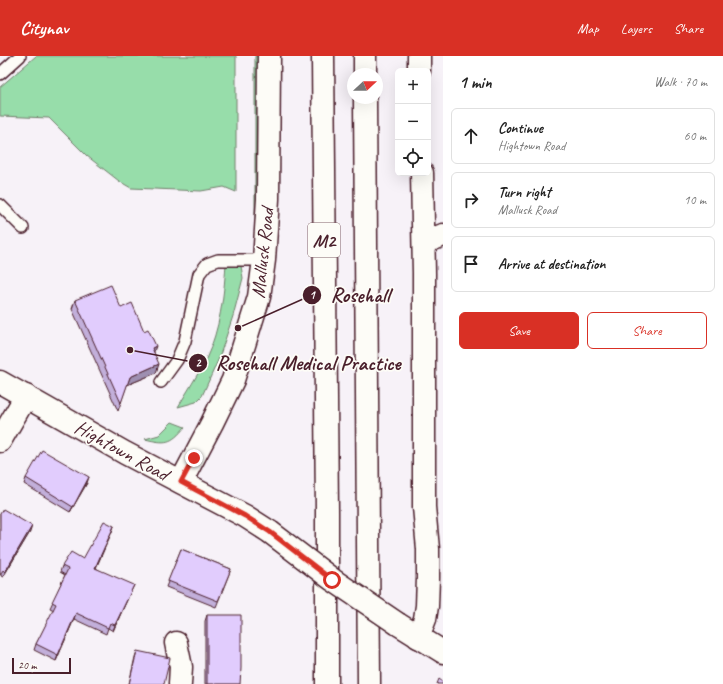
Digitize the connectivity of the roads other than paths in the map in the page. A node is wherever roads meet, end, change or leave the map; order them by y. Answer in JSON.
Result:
{"nodes":[{"id":1,"x":20,"y":56,"type":"edge"},
{"id":2,"x":269,"y":56,"type":"edge"},
{"id":3,"x":323,"y":56,"type":"edge"},
{"id":4,"x":365,"y":56,"type":"edge"},
{"id":5,"x":419,"y":56,"type":"edge"},
{"id":6,"x":365,"y":68,"type":"edge"},
{"id":7,"x":420,"y":68,"type":"edge"},
{"id":8,"x":0,"y":74,"type":"edge"},
{"id":9,"x":365,"y":104,"type":"edge"},
{"id":10,"x":422,"y":176,"type":"edge"},
{"id":11,"x":0,"y":205,"type":"edge"},
{"id":12,"x":24,"y":228,"type":"dead end"},
{"id":13,"x":433,"y":239,"type":"edge"},
{"id":14,"x":264,"y":260,"type":"junction"},
{"id":15,"x":0,"y":382,"type":"edge"},
{"id":16,"x":161,"y":382,"type":"dead end"},
{"id":17,"x":26,"y":396,"type":"junction"},
{"id":18,"x":0,"y":441,"type":"edge"},
{"id":19,"x":181,"y":482,"type":"junction"},
{"id":20,"x":418,"y":637,"type":"junction"},
{"id":21,"x":176,"y":643,"type":"dead end"},
{"id":22,"x":443,"y":652,"type":"edge"},
{"id":23,"x":180,"y":684,"type":"edge"},
{"id":24,"x":327,"y":684,"type":"edge"},
{"id":25,"x":369,"y":684,"type":"edge"}],
"edges":[{"from":1,"to":8,"type":"lane"},
{"from":2,"to":14,"type":"main road","name":"Mallusk Road"},
{"from":3,"to":24,"type":"main road","number":"M2"},
{"from":4,"to":6,"type":"main road"},
{"from":5,"to":7,"type":"main road"},
{"from":9,"to":25,"type":"main road","number":"M2"},
{"from":10,"to":13,"type":"main road"},
{"from":11,"to":12,"type":"lane"},
{"from":13,"to":20,"type":"main road"},
{"from":14,"to":16,"type":"lane"},
{"from":14,"to":19,"type":"main road","name":"Mallusk Road"},
{"from":15,"to":17,"type":"main road","name":"Hightown Road"},
{"from":17,"to":18,"type":"main road"},
{"from":17,"to":19,"type":"main road","name":"Hightown Road"},
{"from":19,"to":20,"type":"main road","name":"Hightown Road","bridge":true},
{"from":20,"to":22,"type":"main road","name":"Hightown Road"},
{"from":21,"to":23,"type":"main road"}]}
